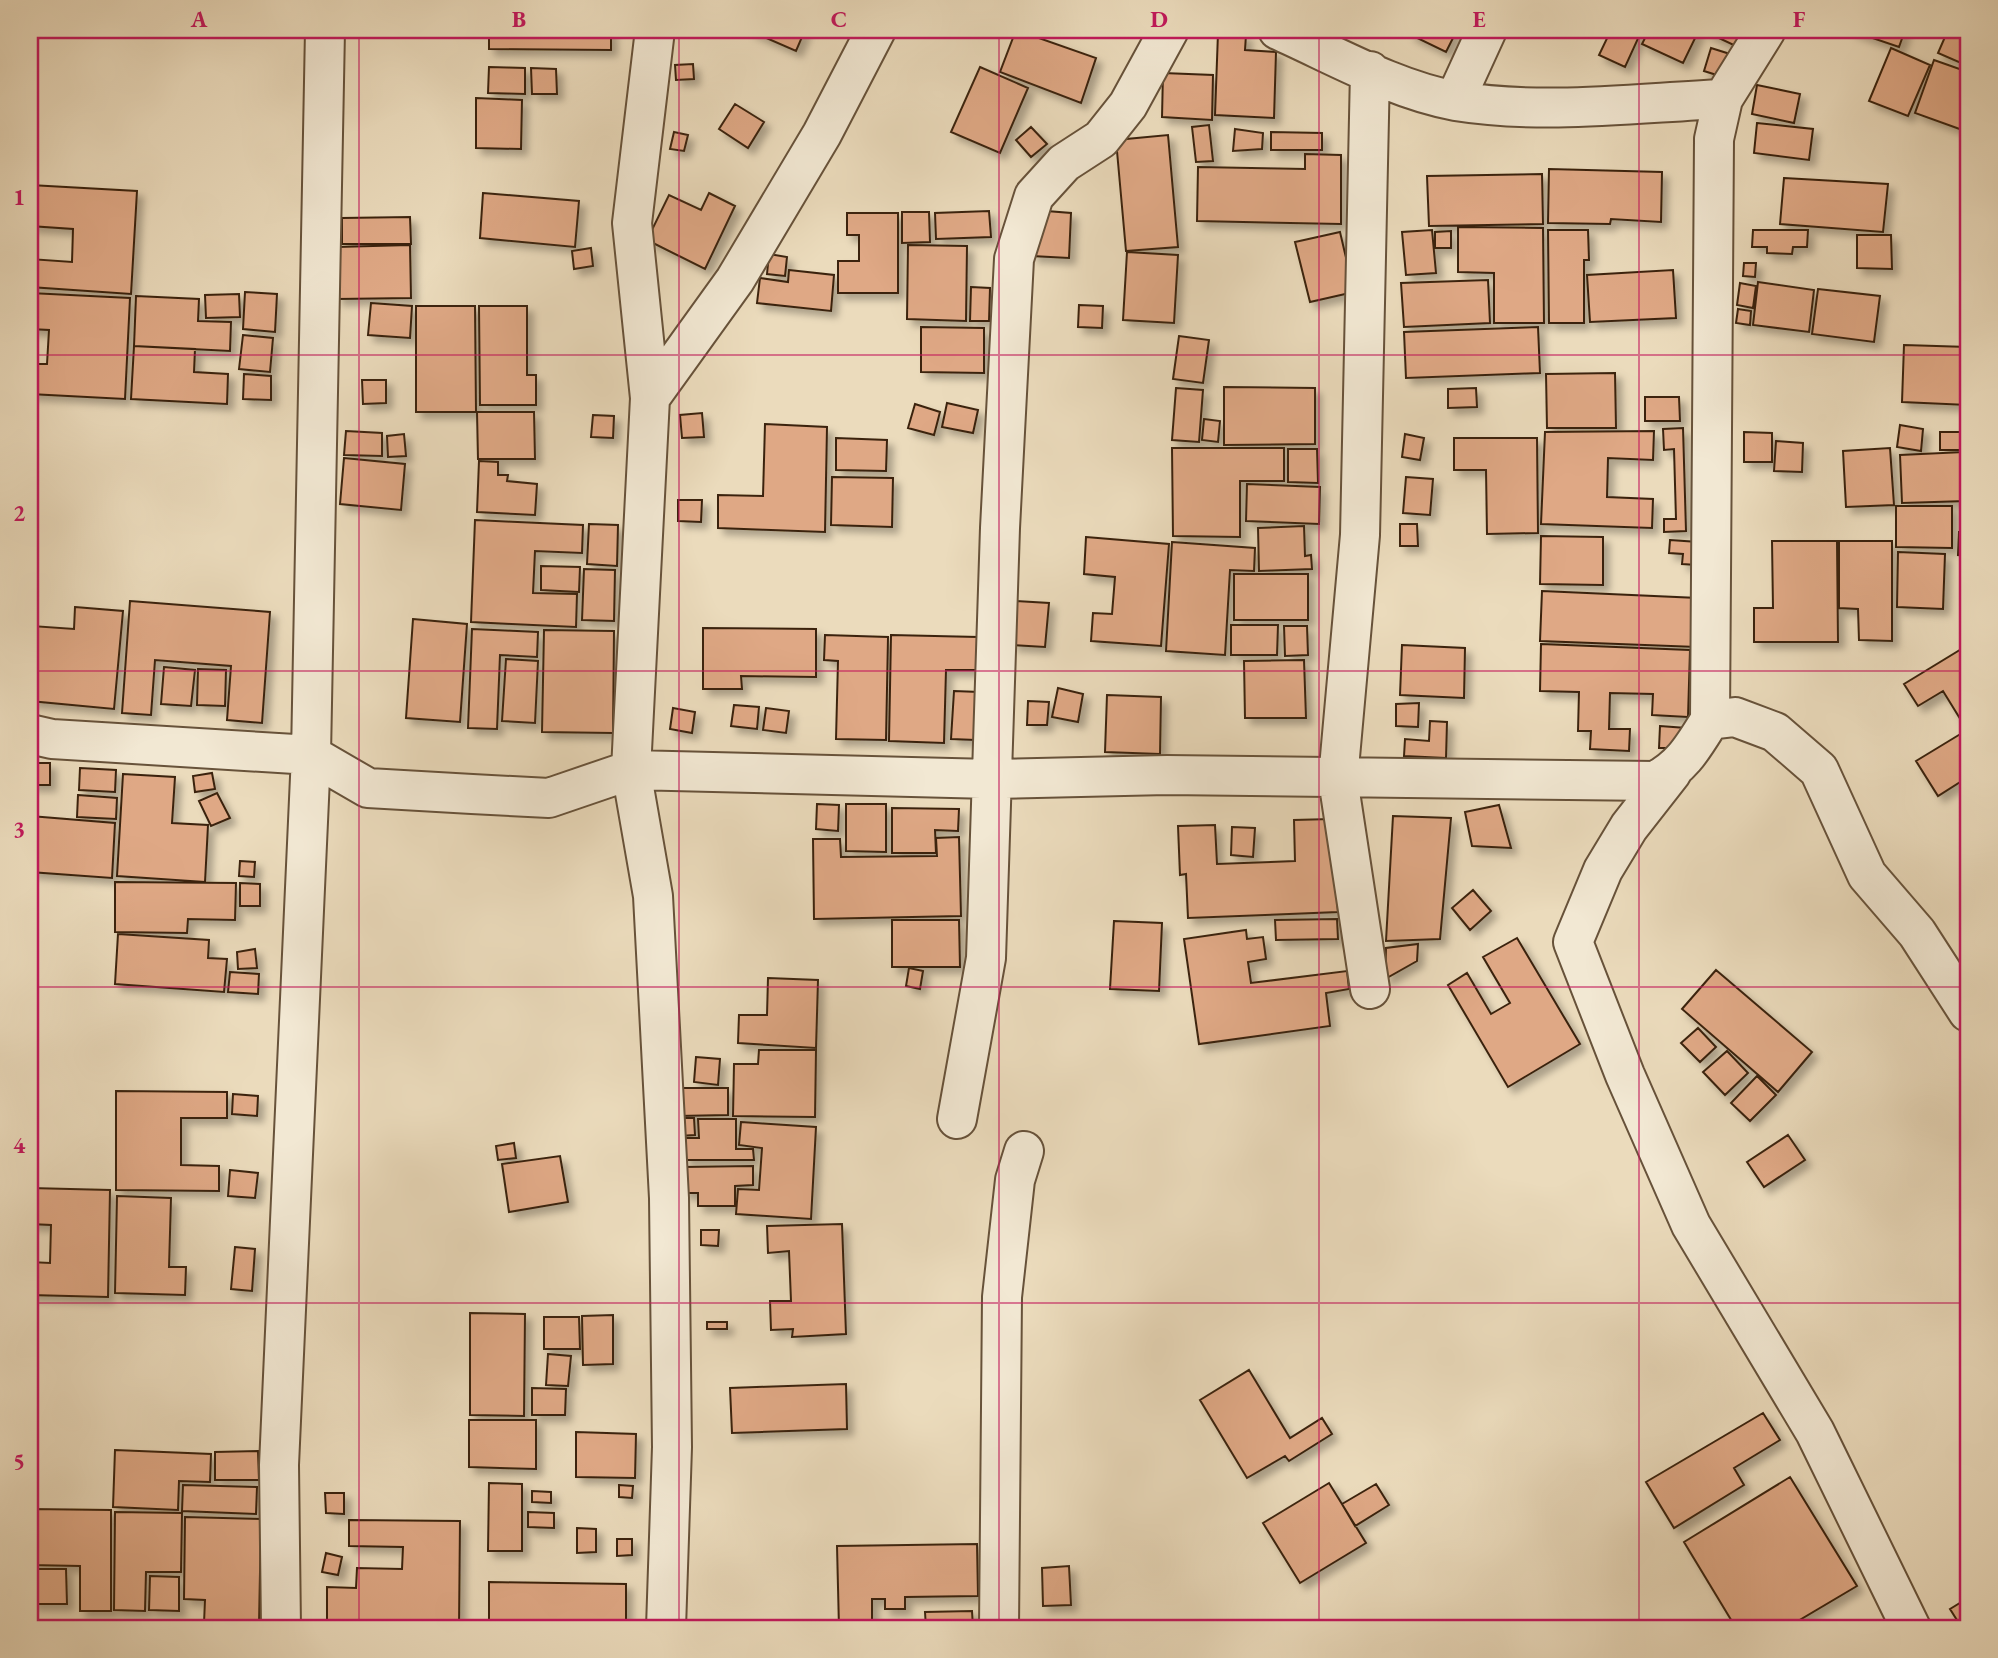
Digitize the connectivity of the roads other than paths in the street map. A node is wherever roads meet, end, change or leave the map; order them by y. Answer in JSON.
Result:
{"nodes":[{"id":1,"x":325,"y":30,"type":"edge"},
{"id":2,"x":655,"y":30,"type":"edge"},
{"id":3,"x":876,"y":30,"type":"edge"},
{"id":4,"x":1169,"y":30,"type":"edge"},
{"id":5,"x":1278,"y":30,"type":"edge"},
{"id":6,"x":1487,"y":30,"type":"edge"},
{"id":7,"x":1766,"y":30,"type":"edge"},
{"id":8,"x":1370,"y":71,"type":"junction"},
{"id":9,"x":1723,"y":99,"type":"junction"},
{"id":10,"x":1455,"y":100,"type":"junction"},
{"id":11,"x":650,"y":398,"type":"junction"},
{"id":12,"x":1710,"y":720,"type":"junction"},
{"id":13,"x":30,"y":734,"type":"edge"},
{"id":14,"x":311,"y":755,"type":"junction"},
{"id":15,"x":631,"y":770,"type":"junction"},
{"id":16,"x":1672,"y":772,"type":"junction"},
{"id":17,"x":991,"y":779,"type":"junction"},
{"id":18,"x":1338,"y":779,"type":"junction"},
{"id":19,"x":1370,"y":989,"type":"dead end"},
{"id":20,"x":1968,"y":1012,"type":"edge"},
{"id":21,"x":957,"y":1119,"type":"dead end"},
{"id":22,"x":1024,"y":1151,"type":"dead end"},
{"id":23,"x":281,"y":1628,"type":"edge"},
{"id":24,"x":666,"y":1628,"type":"edge"},
{"id":25,"x":999,"y":1628,"type":"edge"},
{"id":26,"x":1911,"y":1628,"type":"edge"}],
"edges":[{"from":1,"to":14,"type":"street"},
{"from":2,"to":11,"type":"street"},
{"from":3,"to":11,"type":"street"},
{"from":4,"to":17,"type":"street"},
{"from":5,"to":8,"type":"street"},
{"from":6,"to":10,"type":"street"},
{"from":7,"to":9,"type":"street"},
{"from":8,"to":10,"type":"street"},
{"from":8,"to":18,"type":"street"},
{"from":9,"to":10,"type":"street"},
{"from":9,"to":12,"type":"street"},
{"from":11,"to":15,"type":"street"},
{"from":12,"to":16,"type":"street"},
{"from":12,"to":20,"type":"street"},
{"from":13,"to":14,"type":"street"},
{"from":14,"to":15,"type":"street"},
{"from":14,"to":23,"type":"street"},
{"from":15,"to":17,"type":"street"},
{"from":15,"to":24,"type":"street"},
{"from":16,"to":18,"type":"street"},
{"from":16,"to":26,"type":"street"},
{"from":17,"to":18,"type":"street"},
{"from":17,"to":21,"type":"street"},
{"from":18,"to":19,"type":"street"},
{"from":22,"to":25,"type":"street"}]}
